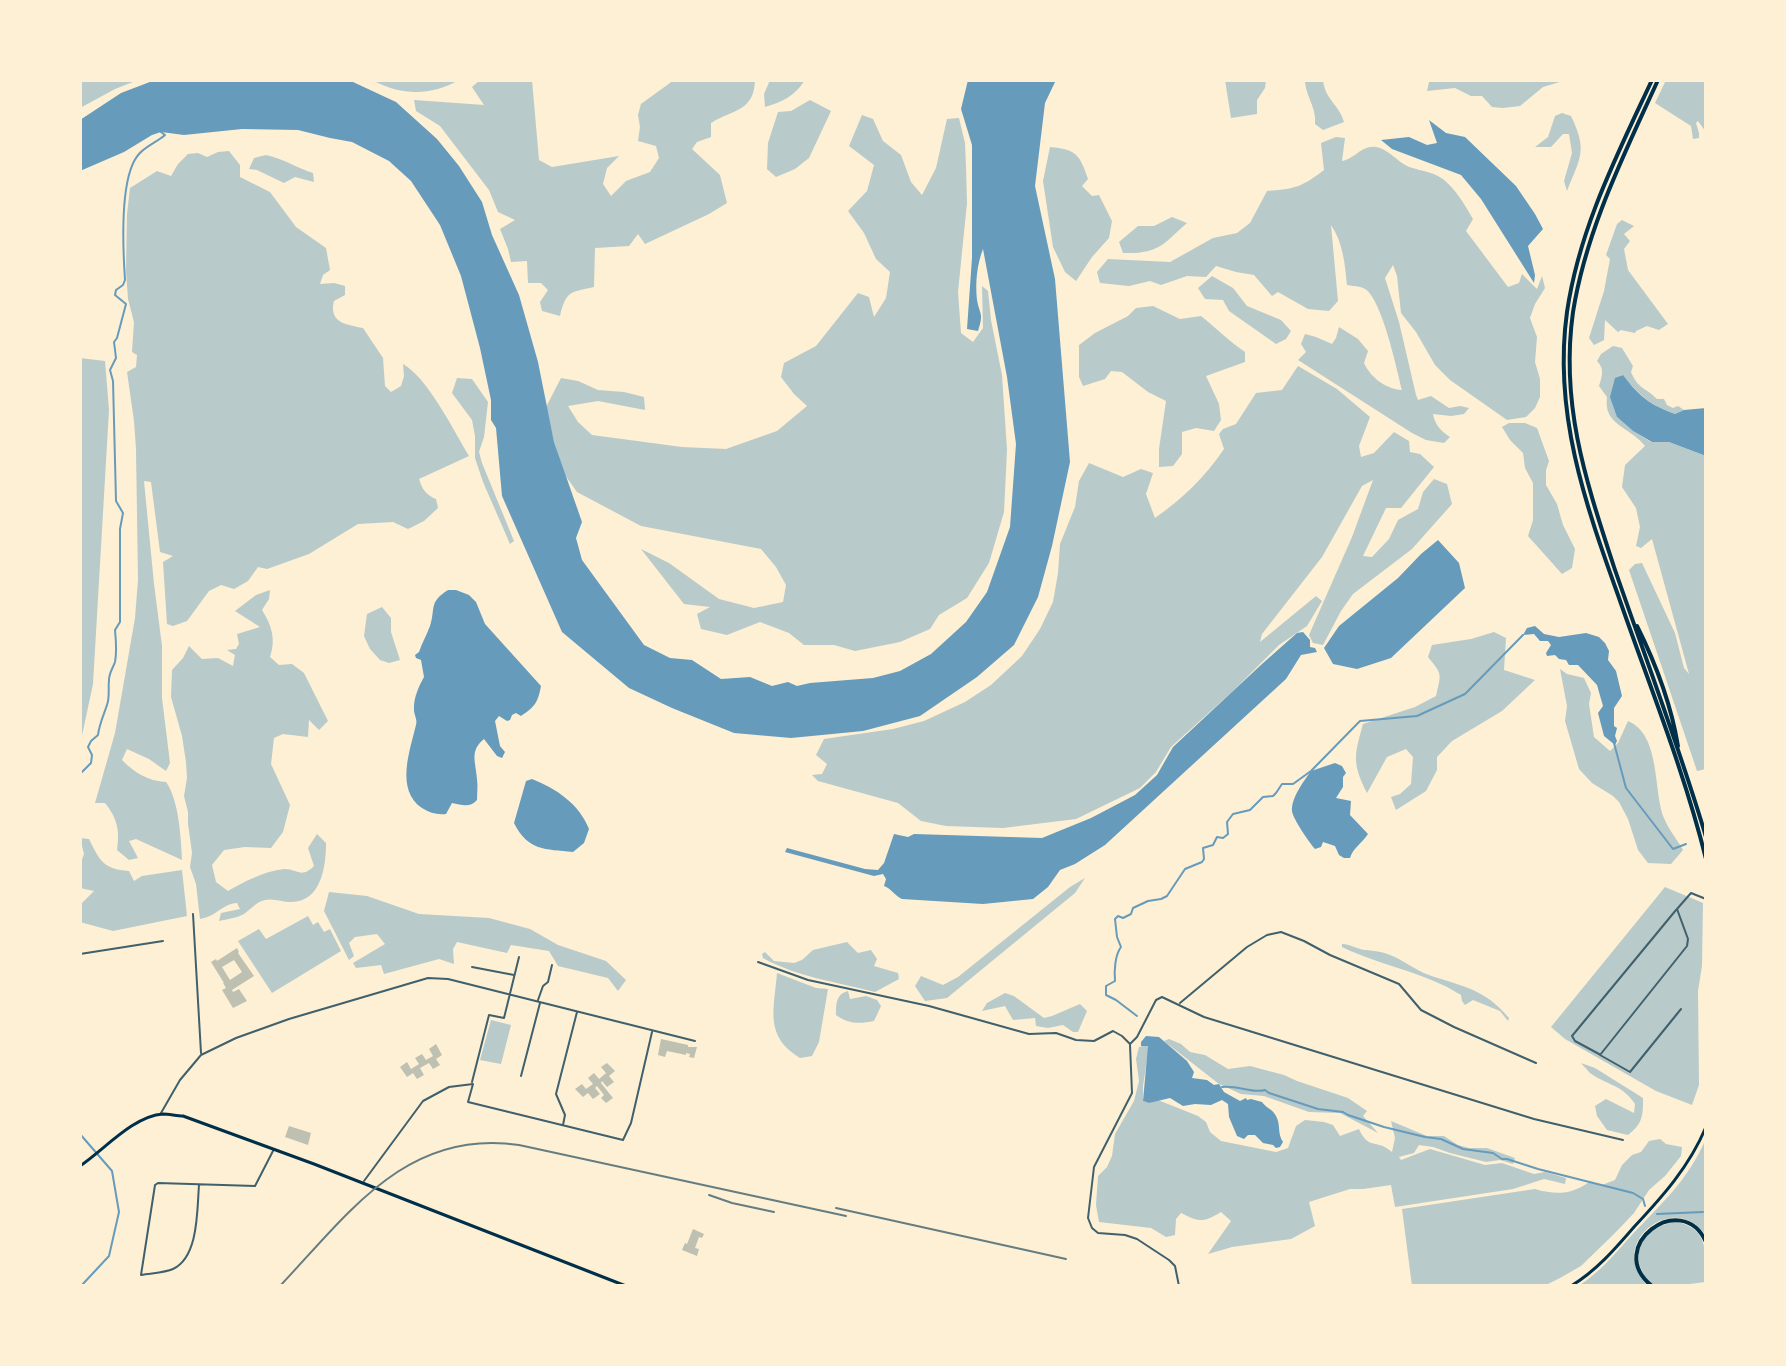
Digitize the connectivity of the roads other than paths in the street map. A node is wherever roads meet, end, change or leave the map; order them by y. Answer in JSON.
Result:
{"nodes":[{"id":1,"x":1652,"y":80,"type":"edge"},
{"id":2,"x":1658,"y":80,"type":"edge"},
{"id":3,"x":1636,"y":121,"type":"junction"},
{"id":4,"x":1706,"y":837,"type":"edge"},
{"id":5,"x":1706,"y":859,"type":"edge"},
{"id":6,"x":1706,"y":899,"type":"edge"},
{"id":7,"x":1677,"y":909,"type":"junction"},
{"id":8,"x":193,"y":914,"type":"dead end"},
{"id":9,"x":163,"y":941,"type":"dead end"},
{"id":10,"x":80,"y":954,"type":"edge"},
{"id":11,"x":519,"y":957,"type":"dead end"},
{"id":12,"x":758,"y":962,"type":"dead end"},
{"id":13,"x":552,"y":965,"type":"dead end"},
{"id":14,"x":472,"y":967,"type":"dead end"},
{"id":15,"x":515,"y":975,"type":"junction"},
{"id":16,"x":511,"y":994,"type":"junction"},
{"id":17,"x":539,"y":1002,"type":"junction"},
{"id":18,"x":1178,"y":1004,"type":"junction"},
{"id":19,"x":1681,"y":1009,"type":"dead end"},
{"id":20,"x":577,"y":1011,"type":"junction"},
{"id":21,"x":653,"y":1030,"type":"junction"},
{"id":22,"x":695,"y":1041,"type":"dead end"},
{"id":23,"x":1130,"y":1044,"type":"junction"},
{"id":24,"x":201,"y":1055,"type":"junction"},
{"id":25,"x":1600,"y":1055,"type":"junction"},
{"id":26,"x":1536,"y":1063,"type":"dead end"},
{"id":27,"x":521,"y":1076,"type":"dead end"},
{"id":28,"x":473,"y":1084,"type":"junction"},
{"id":29,"x":161,"y":1114,"type":"junction"},
{"id":30,"x":626,"y":1122,"type":"dead end"},
{"id":31,"x":631,"y":1123,"type":"junction"},
{"id":32,"x":563,"y":1125,"type":"junction"},
{"id":33,"x":1706,"y":1127,"type":"edge"},
{"id":34,"x":1623,"y":1140,"type":"dead end"},
{"id":35,"x":274,"y":1149,"type":"junction"},
{"id":36,"x":80,"y":1166,"type":"edge"},
{"id":37,"x":363,"y":1183,"type":"junction"},
{"id":38,"x":199,"y":1185,"type":"junction"},
{"id":39,"x":1706,"y":1242,"type":"edge"},
{"id":40,"x":626,"y":1286,"type":"edge"},
{"id":41,"x":1179,"y":1286,"type":"edge"},
{"id":42,"x":1571,"y":1286,"type":"edge"},
{"id":43,"x":1652,"y":1286,"type":"edge"}],
"edges":[{"from":1,"to":3,"type":"highway"},
{"from":2,"to":3,"type":"highway"},
{"from":3,"to":4,"type":"highway"},
{"from":3,"to":5,"type":"highway"},
{"from":6,"to":7,"type":"street"},
{"from":7,"to":25,"type":"street"},
{"from":7,"to":25,"type":"street"},
{"from":8,"to":24,"type":"street"},
{"from":9,"to":10,"type":"street"},
{"from":11,"to":15,"type":"street"},
{"from":12,"to":23,"type":"street"},
{"from":13,"to":17,"type":"street"},
{"from":14,"to":15,"type":"street"},
{"from":15,"to":16,"type":"street"},
{"from":16,"to":17,"type":"street"},
{"from":16,"to":24,"type":"street"},
{"from":16,"to":28,"type":"street"},
{"from":17,"to":20,"type":"street"},
{"from":17,"to":27,"type":"street"},
{"from":18,"to":23,"type":"street"},
{"from":18,"to":26,"type":"street"},
{"from":18,"to":34,"type":"street"},
{"from":19,"to":25,"type":"street"},
{"from":20,"to":21,"type":"street"},
{"from":20,"to":32,"type":"street"},
{"from":21,"to":22,"type":"street"},
{"from":21,"to":31,"type":"street"},
{"from":23,"to":41,"type":"street"},
{"from":24,"to":29,"type":"street"},
{"from":28,"to":32,"type":"street"},
{"from":28,"to":37,"type":"street"},
{"from":29,"to":35,"type":"main road"},
{"from":29,"to":36,"type":"main road"},
{"from":30,"to":31,"type":"street"},
{"from":31,"to":32,"type":"street"},
{"from":33,"to":42,"type":"main road"},
{"from":35,"to":37,"type":"main road"},
{"from":35,"to":38,"type":"street"},
{"from":37,"to":40,"type":"main road"},
{"from":38,"to":38,"type":"street"},
{"from":39,"to":43,"type":"highway"}]}
